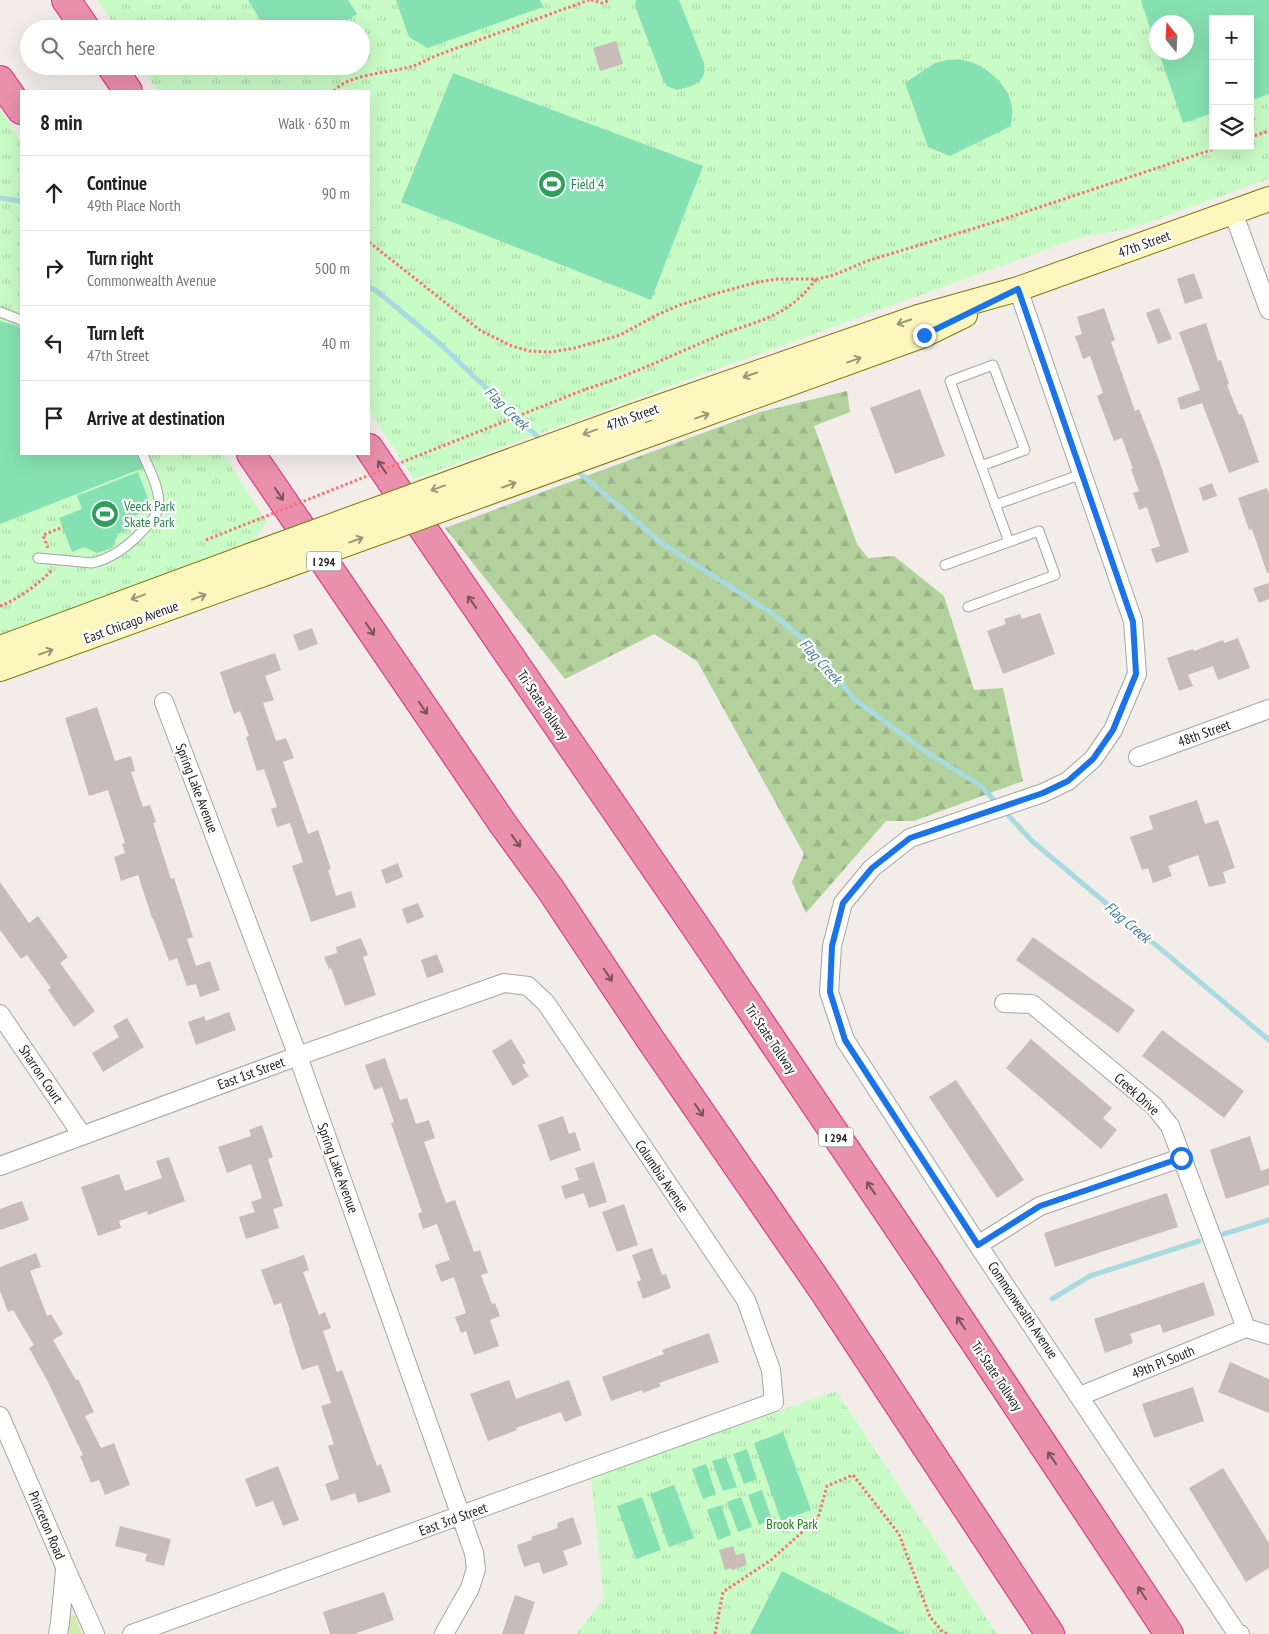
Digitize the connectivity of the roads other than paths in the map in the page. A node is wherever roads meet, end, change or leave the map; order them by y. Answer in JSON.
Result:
{"nodes":[{"id":1,"x":66,"y":0,"type":"edge"},
{"id":2,"x":80,"y":20,"type":"edge"},
{"id":3,"x":117,"y":75,"type":"edge"},
{"id":4,"x":0,"y":80,"type":"edge"},
{"id":5,"x":127,"y":90,"type":"edge"},
{"id":6,"x":20,"y":109,"type":"edge"},
{"id":7,"x":1269,"y":199,"type":"edge"},
{"id":8,"x":1233,"y":212,"type":"junction"},
{"id":9,"x":1018,"y":289,"type":"junction"},
{"id":10,"x":1269,"y":310,"type":"edge"},
{"id":11,"x":0,"y":312,"type":"edge"},
{"id":12,"x":20,"y":320,"type":"edge"},
{"id":13,"x":370,"y":449,"type":"edge"},
{"id":14,"x":143,"y":455,"type":"edge"},
{"id":15,"x":253,"y":455,"type":"edge"},
{"id":16,"x":981,"y":466,"type":"junction"},
{"id":17,"x":1082,"y":474,"type":"junction"},
{"id":18,"x":995,"y":505,"type":"junction"},
{"id":19,"x":1009,"y":542,"type":"junction"},
{"id":20,"x":38,"y":558,"type":"dead end"},
{"id":21,"x":945,"y":564,"type":"dead end"},
{"id":22,"x":255,"y":566,"type":"junction"},
{"id":23,"x":968,"y":607,"type":"dead end"},
{"id":24,"x":0,"y":648,"type":"edge"},
{"id":25,"x":0,"y":669,"type":"edge"},
{"id":26,"x":164,"y":702,"type":"dead end"},
{"id":27,"x":1269,"y":709,"type":"edge"},
{"id":28,"x":1138,"y":757,"type":"dead end"},
{"id":29,"x":504,"y":983,"type":"joint"},
{"id":30,"x":1004,"y":1003,"type":"dead end"},
{"id":31,"x":0,"y":1014,"type":"edge"},
{"id":32,"x":298,"y":1056,"type":"junction"},
{"id":33,"x":82,"y":1135,"type":"junction"},
{"id":34,"x":1181,"y":1158,"type":"junction"},
{"id":35,"x":0,"y":1166,"type":"edge"},
{"id":36,"x":978,"y":1245,"type":"junction"},
{"id":37,"x":1246,"y":1328,"type":"junction"},
{"id":38,"x":1269,"y":1335,"type":"edge"},
{"id":39,"x":1080,"y":1396,"type":"junction"},
{"id":40,"x":774,"y":1402,"type":"joint"},
{"id":41,"x":0,"y":1416,"type":"edge"},
{"id":42,"x":462,"y":1515,"type":"junction"},
{"id":43,"x":66,"y":1569,"type":"junction"},
{"id":44,"x":58,"y":1634,"type":"edge"},
{"id":45,"x":95,"y":1634,"type":"edge"},
{"id":46,"x":132,"y":1634,"type":"edge"},
{"id":47,"x":444,"y":1634,"type":"edge"},
{"id":48,"x":1050,"y":1634,"type":"edge"},
{"id":49,"x":1169,"y":1634,"type":"edge"},
{"id":50,"x":1240,"y":1634,"type":"edge"}],
"edges":[{"from":1,"to":2,"type":"highway"},
{"from":3,"to":5,"type":"highway"},
{"from":4,"to":6,"type":"highway"},
{"from":7,"to":8,"type":"main road","name":"47th Street"},
{"from":8,"to":9,"type":"main road","name":"47th Street"},
{"from":8,"to":10,"type":"street"},
{"from":9,"to":17,"type":"street","name":"Commonwealth Avenue"},
{"from":9,"to":22,"type":"main road","name":"47th Street","one_way":true,"bridge":true},
{"from":22,"to":9,"type":"main road","name":"47th Street","one_way":true,"bridge":true},
{"from":11,"to":12,"type":"lane"},
{"from":49,"to":13,"type":"highway","name":"Tri-State Tollway","number":"I 294","one_way":true},
{"from":14,"to":20,"type":"lane"},
{"from":15,"to":48,"type":"highway","number":"I 294","one_way":true},
{"from":16,"to":16,"type":"lane"},
{"from":16,"to":18,"type":"lane"},
{"from":17,"to":18,"type":"lane"},
{"from":17,"to":36,"type":"street","name":"Commonwealth Avenue"},
{"from":18,"to":19,"type":"lane"},
{"from":19,"to":21,"type":"lane"},
{"from":19,"to":23,"type":"lane"},
{"from":22,"to":24,"type":"main road","name":"East Chicago Avenue","one_way":true},
{"from":25,"to":22,"type":"main road","name":"East Chicago Avenue","one_way":true},
{"from":26,"to":32,"type":"street","name":"Spring Lake Avenue"},
{"from":27,"to":28,"type":"street","name":"48th Street"},
{"from":29,"to":32,"type":"street","name":"East 1st Street"},
{"from":29,"to":40,"type":"street","name":"Columbia Avenue"},
{"from":30,"to":34,"type":"street","name":"Creek Drive"},
{"from":31,"to":33,"type":"street","name":"Sharron Court"},
{"from":32,"to":33,"type":"street","name":"East 1st Street"},
{"from":32,"to":42,"type":"street","name":"Spring Lake Avenue"},
{"from":33,"to":35,"type":"street","name":"East 1st Street"},
{"from":34,"to":36,"type":"street"},
{"from":34,"to":37,"type":"street","name":"Creek Drive"},
{"from":36,"to":39,"type":"street","name":"Commonwealth Avenue"},
{"from":37,"to":38,"type":"street"},
{"from":37,"to":39,"type":"street","name":"49th Pl South"},
{"from":39,"to":50,"type":"street","name":"Commonwealth Avenue"},
{"from":40,"to":42,"type":"street","name":"East 3rd Street"},
{"from":41,"to":43,"type":"street","name":"Princeton Road"},
{"from":42,"to":46,"type":"street","name":"East 3rd Street"},
{"from":42,"to":47,"type":"street","name":"Spring Lake Avenue"},
{"from":43,"to":44,"type":"street"},
{"from":43,"to":45,"type":"street","name":"Princeton Road"}]}
